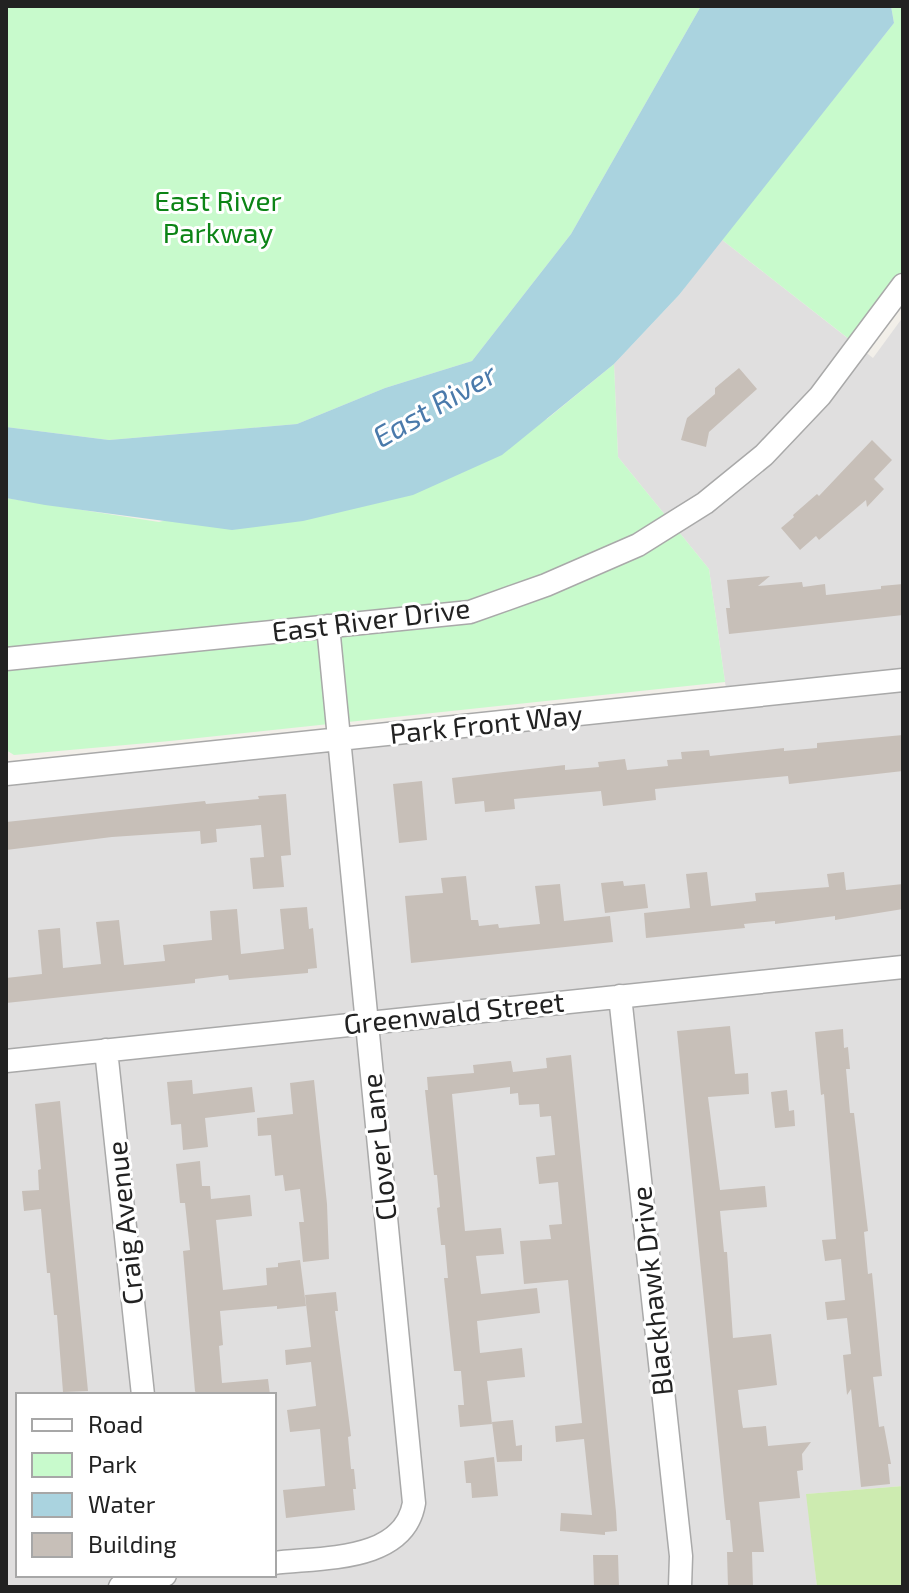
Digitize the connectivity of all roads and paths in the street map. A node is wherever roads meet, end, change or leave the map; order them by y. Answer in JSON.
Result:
{"nodes":[{"id":1,"x":903,"y":285,"type":"edge"},
{"id":2,"x":328,"y":626,"type":"junction"},
{"id":3,"x":6,"y":659,"type":"edge"},
{"id":4,"x":903,"y":680,"type":"edge"},
{"id":5,"x":339,"y":739,"type":"junction"},
{"id":6,"x":6,"y":774,"type":"edge"},
{"id":7,"x":903,"y":967,"type":"edge"},
{"id":8,"x":620,"y":996,"type":"junction"},
{"id":9,"x":367,"y":1022,"type":"junction"},
{"id":10,"x":106,"y":1050,"type":"junction"},
{"id":11,"x":6,"y":1061,"type":"edge"},
{"id":12,"x":143,"y":1393,"type":"edge"},
{"id":13,"x":276,"y":1563,"type":"edge"},
{"id":14,"x":156,"y":1577,"type":"edge"},
{"id":15,"x":120,"y":1587,"type":"edge"},
{"id":16,"x":680,"y":1587,"type":"edge"}],
"edges":[{"from":1,"to":2,"type":"street","name":"East River Drive"},
{"from":2,"to":3,"type":"street","name":"East River Drive"},
{"from":2,"to":5,"type":"street","name":"Clover Lane"},
{"from":4,"to":5,"type":"street","name":"Park Front Way"},
{"from":5,"to":6,"type":"street","name":"Park Front Way"},
{"from":5,"to":9,"type":"street","name":"Clover Lane"},
{"from":7,"to":8,"type":"street","name":"Greenwald Street"},
{"from":8,"to":9,"type":"street","name":"Greenwald Street"},
{"from":8,"to":16,"type":"street","name":"Blackhawk Drive"},
{"from":9,"to":10,"type":"street","name":"Greenwald Street"},
{"from":9,"to":13,"type":"street","name":"Clover Lane"},
{"from":10,"to":11,"type":"street","name":"Greenwald Street"},
{"from":10,"to":12,"type":"street","name":"Craig Avenue"},
{"from":14,"to":15,"type":"street"}]}
